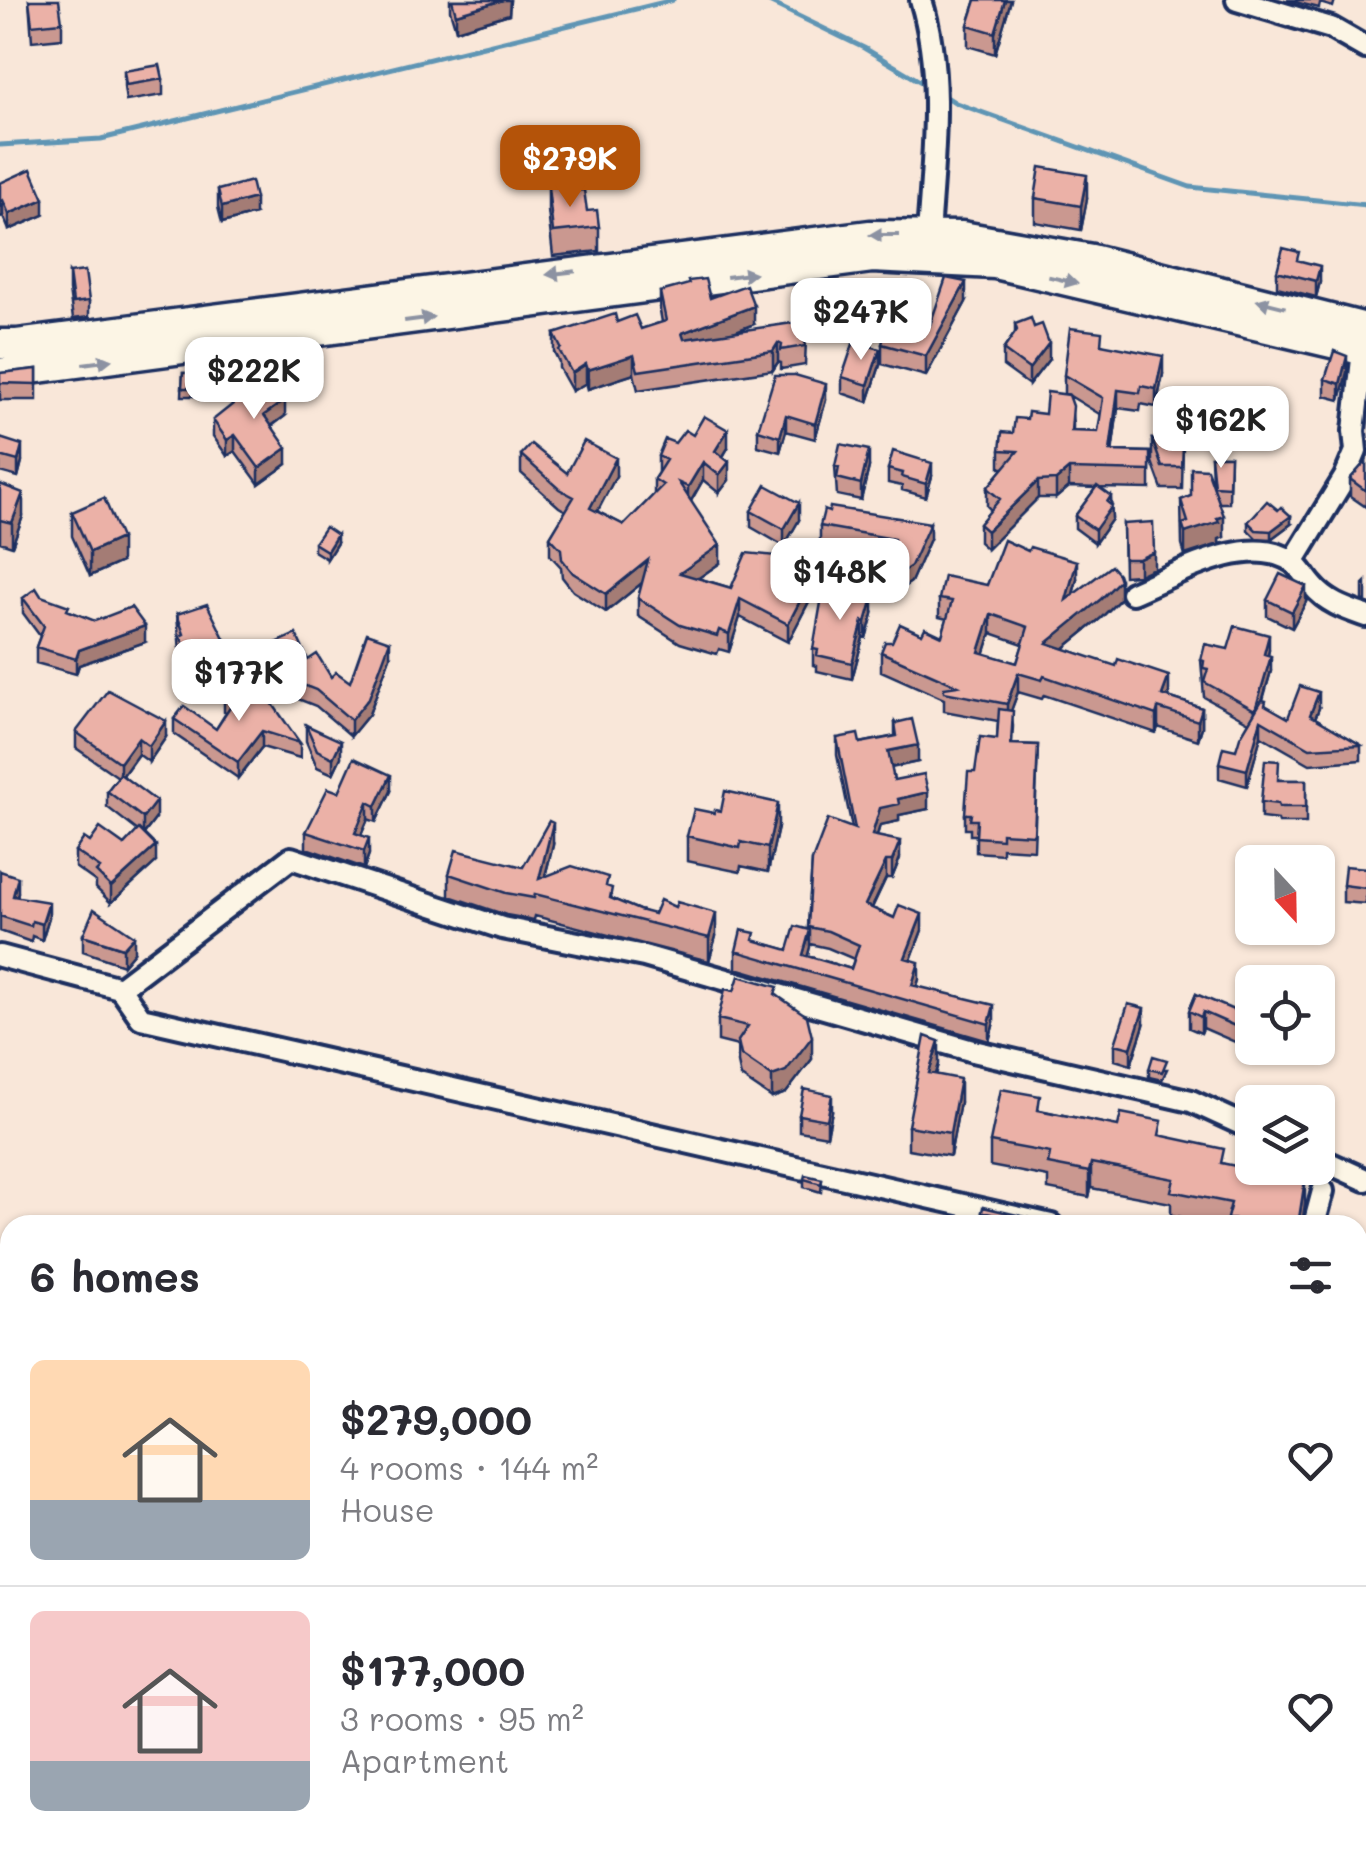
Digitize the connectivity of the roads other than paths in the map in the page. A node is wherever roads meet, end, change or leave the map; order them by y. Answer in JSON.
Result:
{"nodes":[{"id":1,"x":921,"y":0,"type":"edge"},
{"id":2,"x":1238,"y":0,"type":"edge"},
{"id":3,"x":1366,"y":48,"type":"edge"},
{"id":4,"x":928,"y":235,"type":"junction"},
{"id":5,"x":1365,"y":343,"type":"edge"},
{"id":6,"x":0,"y":344,"type":"edge"},
{"id":7,"x":0,"y":373,"type":"edge"},
{"id":8,"x":1360,"y":437,"type":"edge"},
{"id":9,"x":1293,"y":562,"type":"junction"},
{"id":10,"x":1132,"y":593,"type":"dead end"},
{"id":11,"x":1366,"y":616,"type":"edge"},
{"id":12,"x":0,"y":956,"type":"edge"},
{"id":13,"x":120,"y":988,"type":"junction"},
{"id":14,"x":1235,"y":1121,"type":"edge"},
{"id":15,"x":1335,"y":1166,"type":"edge"},
{"id":16,"x":1366,"y":1180,"type":"edge"},
{"id":17,"x":1323,"y":1191,"type":"dead end"},
{"id":18,"x":1007,"y":1215,"type":"edge"},
{"id":19,"x":1317,"y":1215,"type":"edge"}],
"edges":[{"from":1,"to":4,"type":"street"},
{"from":2,"to":3,"type":"street"},
{"from":5,"to":4,"type":"main road","one_way":true},
{"from":4,"to":6,"type":"main road","one_way":true},
{"from":7,"to":5,"type":"main road","one_way":true},
{"from":5,"to":8,"type":"street"},
{"from":8,"to":9,"type":"street"},
{"from":9,"to":10,"type":"street"},
{"from":9,"to":11,"type":"street"},
{"from":12,"to":13,"type":"street"},
{"from":13,"to":14,"type":"street"},
{"from":13,"to":18,"type":"street"},
{"from":15,"to":16,"type":"street"},
{"from":17,"to":19,"type":"street"}]}
